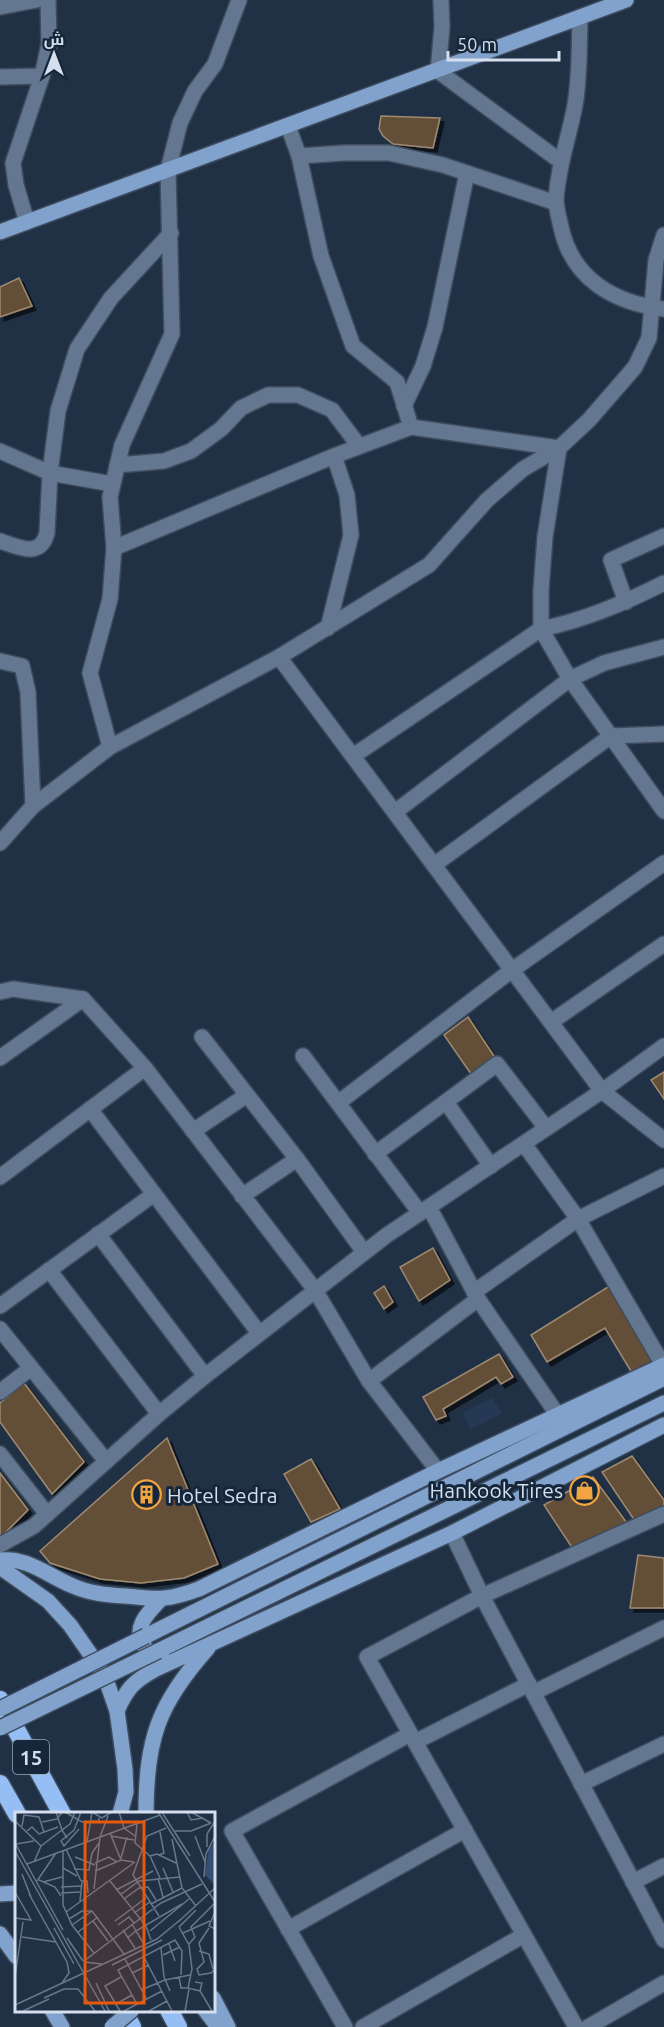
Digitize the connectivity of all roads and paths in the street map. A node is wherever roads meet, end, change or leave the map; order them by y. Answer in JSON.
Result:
{"nodes":[{"id":1,"x":37,"y":0,"type":"edge"},
{"id":2,"x":48,"y":0,"type":"edge"},
{"id":3,"x":239,"y":0,"type":"edge"},
{"id":4,"x":441,"y":0,"type":"edge"},
{"id":5,"x":626,"y":0,"type":"edge"},
{"id":6,"x":0,"y":7,"type":"edge"},
{"id":7,"x":580,"y":18,"type":"junction"},
{"id":8,"x":438,"y":71,"type":"junction"},
{"id":9,"x":42,"y":76,"type":"junction"},
{"id":10,"x":0,"y":77,"type":"edge"},
{"id":11,"x":288,"y":126,"type":"junction"},
{"id":12,"x":299,"y":156,"type":"junction"},
{"id":13,"x":560,"y":161,"type":"junction"},
{"id":14,"x":168,"y":170,"type":"junction"},
{"id":15,"x":467,"y":173,"type":"junction"},
{"id":16,"x":556,"y":203,"type":"junction"},
{"id":17,"x":27,"y":222,"type":"junction"},
{"id":18,"x":0,"y":232,"type":"edge"},
{"id":19,"x":171,"y":233,"type":"junction"},
{"id":20,"x":664,"y":236,"type":"edge"},
{"id":21,"x":658,"y":308,"type":"edge"},
{"id":22,"x":404,"y":406,"type":"junction"},
{"id":23,"x":411,"y":427,"type":"junction"},
{"id":24,"x":359,"y":446,"type":"junction"},
{"id":25,"x":560,"y":448,"type":"junction"},
{"id":26,"x":0,"y":451,"type":"edge"},
{"id":27,"x":334,"y":456,"type":"junction"},
{"id":28,"x":117,"y":465,"type":"junction"},
{"id":29,"x":50,"y":473,"type":"junction"},
{"id":30,"x":112,"y":484,"type":"junction"},
{"id":31,"x":664,"y":536,"type":"edge"},
{"id":32,"x":0,"y":541,"type":"edge"},
{"id":33,"x":114,"y":548,"type":"junction"},
{"id":34,"x":664,"y":583,"type":"edge"},
{"id":35,"x":626,"y":602,"type":"junction"},
{"id":36,"x":328,"y":628,"type":"junction"},
{"id":37,"x":541,"y":629,"type":"junction"},
{"id":38,"x":664,"y":647,"type":"edge"},
{"id":39,"x":279,"y":657,"type":"junction"},
{"id":40,"x":0,"y":661,"type":"edge"},
{"id":41,"x":570,"y":679,"type":"junction"},
{"id":42,"x":664,"y":734,"type":"edge"},
{"id":43,"x":611,"y":736,"type":"junction"},
{"id":44,"x":110,"y":747,"type":"junction"},
{"id":45,"x":354,"y":756,"type":"junction"},
{"id":46,"x":33,"y":806,"type":"junction"},
{"id":47,"x":664,"y":811,"type":"edge"},
{"id":48,"x":395,"y":812,"type":"junction"},
{"id":49,"x":0,"y":843,"type":"edge"},
{"id":50,"x":664,"y":863,"type":"edge"},
{"id":51,"x":434,"y":865,"type":"junction"},
{"id":52,"x":664,"y":944,"type":"edge"},
{"id":53,"x":512,"y":970,"type":"junction"},
{"id":54,"x":0,"y":992,"type":"edge"},
{"id":55,"x":83,"y":999,"type":"junction"},
{"id":56,"x":551,"y":1022,"type":"junction"},
{"id":57,"x":202,"y":1037,"type":"dead end"},
{"id":58,"x":664,"y":1046,"type":"edge"},
{"id":59,"x":303,"y":1056,"type":"dead end"},
{"id":60,"x":0,"y":1058,"type":"edge"},
{"id":61,"x":145,"y":1068,"type":"junction"},
{"id":62,"x":602,"y":1091,"type":"junction"},
{"id":63,"x":247,"y":1095,"type":"junction"},
{"id":64,"x":446,"y":1102,"type":"junction"},
{"id":65,"x":338,"y":1103,"type":"junction"},
{"id":66,"x":90,"y":1109,"type":"junction"},
{"id":67,"x":546,"y":1128,"type":"junction"},
{"id":68,"x":193,"y":1131,"type":"junction"},
{"id":69,"x":664,"y":1140,"type":"edge"},
{"id":70,"x":524,"y":1144,"type":"junction"},
{"id":71,"x":375,"y":1154,"type":"junction"},
{"id":72,"x":297,"y":1159,"type":"junction"},
{"id":73,"x":491,"y":1166,"type":"junction"},
{"id":74,"x":1,"y":1173,"type":"edge"},
{"id":75,"x":664,"y":1176,"type":"edge"},
{"id":76,"x":154,"y":1194,"type":"junction"},
{"id":77,"x":242,"y":1196,"type":"junction"},
{"id":78,"x":424,"y":1210,"type":"junction"},
{"id":79,"x":578,"y":1219,"type":"junction"},
{"id":80,"x":98,"y":1234,"type":"junction"},
{"id":81,"x":364,"y":1252,"type":"junction"},
{"id":82,"x":49,"y":1270,"type":"junction"},
{"id":83,"x":315,"y":1290,"type":"junction"},
{"id":84,"x":476,"y":1295,"type":"junction"},
{"id":85,"x":0,"y":1306,"type":"edge"},
{"id":86,"x":0,"y":1329,"type":"edge"},
{"id":87,"x":259,"y":1333,"type":"junction"},
{"id":88,"x":31,"y":1368,"type":"junction"},
{"id":89,"x":664,"y":1369,"type":"edge"},
{"id":90,"x":205,"y":1376,"type":"junction"},
{"id":91,"x":369,"y":1381,"type":"junction"},
{"id":92,"x":0,"y":1392,"type":"edge"},
{"id":93,"x":664,"y":1403,"type":"edge"},
{"id":94,"x":159,"y":1414,"type":"junction"},
{"id":95,"x":557,"y":1414,"type":"junction"},
{"id":96,"x":664,"y":1425,"type":"edge"},
{"id":97,"x":0,"y":1454,"type":"edge"},
{"id":98,"x":106,"y":1461,"type":"junction"},
{"id":99,"x":438,"y":1471,"type":"junction"},
{"id":100,"x":47,"y":1514,"type":"junction"},
{"id":101,"x":664,"y":1514,"type":"edge"},
{"id":102,"x":452,"y":1533,"type":"junction"},
{"id":103,"x":0,"y":1545,"type":"edge"},
{"id":104,"x":0,"y":1560,"type":"edge"},
{"id":105,"x":0,"y":1567,"type":"edge"},
{"id":106,"x":482,"y":1596,"type":"junction"},
{"id":107,"x":161,"y":1599,"type":"junction"},
{"id":108,"x":664,"y":1628,"type":"edge"},
{"id":109,"x":213,"y":1643,"type":"junction"},
{"id":110,"x":189,"y":1654,"type":"junction"},
{"id":111,"x":531,"y":1689,"type":"junction"},
{"id":112,"x":0,"y":1700,"type":"edge"},
{"id":113,"x":0,"y":1709,"type":"edge"},
{"id":114,"x":117,"y":1711,"type":"junction"},
{"id":115,"x":0,"y":1728,"type":"edge"},
{"id":116,"x":413,"y":1738,"type":"junction"},
{"id":117,"x":664,"y":1744,"type":"edge"},
{"id":118,"x":0,"y":1784,"type":"edge"},
{"id":119,"x":581,"y":1784,"type":"junction"},
{"id":120,"x":126,"y":1792,"type":"junction"},
{"id":121,"x":15,"y":1812,"type":"edge"},
{"id":122,"x":61,"y":1812,"type":"edge"},
{"id":123,"x":121,"y":1812,"type":"edge"},
{"id":124,"x":132,"y":1812,"type":"edge"},
{"id":125,"x":147,"y":1812,"type":"edge"},
{"id":126,"x":465,"y":1830,"type":"junction"},
{"id":127,"x":664,"y":1866,"type":"edge"},
{"id":128,"x":633,"y":1882,"type":"junction"},
{"id":129,"x":288,"y":1929,"type":"junction"},
{"id":130,"x":0,"y":1934,"type":"edge"},
{"id":131,"x":524,"y":1935,"type":"junction"},
{"id":132,"x":664,"y":1940,"type":"edge"},
{"id":133,"x":15,"y":1955,"type":"edge"},
{"id":134,"x":664,"y":1983,"type":"edge"},
{"id":135,"x":214,"y":2000,"type":"edge"},
{"id":136,"x":53,"y":2012,"type":"edge"},
{"id":137,"x":124,"y":2012,"type":"edge"},
{"id":138,"x":130,"y":2012,"type":"edge"},
{"id":139,"x":170,"y":2012,"type":"edge"},
{"id":140,"x":207,"y":2012,"type":"edge"},
{"id":141,"x":63,"y":2027,"type":"edge"},
{"id":142,"x":112,"y":2027,"type":"edge"},
{"id":143,"x":132,"y":2027,"type":"edge"},
{"id":144,"x":178,"y":2027,"type":"edge"},
{"id":145,"x":218,"y":2027,"type":"edge"},
{"id":146,"x":228,"y":2027,"type":"edge"},
{"id":147,"x":345,"y":2027,"type":"edge"},
{"id":148,"x":363,"y":2027,"type":"edge"},
{"id":149,"x":576,"y":2027,"type":"edge"},
{"id":150,"x":588,"y":2027,"type":"edge"}],
"edges":[{"from":1,"to":6,"type":"street"},
{"from":2,"to":9,"type":"street"},
{"from":3,"to":14,"type":"street"},
{"from":4,"to":8,"type":"street"},
{"from":5,"to":7,"type":"main road"},
{"from":7,"to":8,"type":"main road"},
{"from":7,"to":13,"type":"street"},
{"from":8,"to":11,"type":"main road"},
{"from":8,"to":13,"type":"street"},
{"from":9,"to":10,"type":"street"},
{"from":9,"to":17,"type":"street"},
{"from":11,"to":12,"type":"street"},
{"from":11,"to":14,"type":"main road"},
{"from":12,"to":15,"type":"street"},
{"from":12,"to":22,"type":"street"},
{"from":13,"to":16,"type":"street"},
{"from":14,"to":17,"type":"main road"},
{"from":14,"to":19,"type":"street"},
{"from":15,"to":16,"type":"street"},
{"from":15,"to":22,"type":"street"},
{"from":16,"to":21,"type":"street"},
{"from":17,"to":18,"type":"main road"},
{"from":19,"to":28,"type":"street"},
{"from":19,"to":29,"type":"street"},
{"from":20,"to":21,"type":"street"},
{"from":21,"to":25,"type":"street"},
{"from":22,"to":23,"type":"street"},
{"from":23,"to":24,"type":"street"},
{"from":23,"to":25,"type":"street"},
{"from":24,"to":27,"type":"street"},
{"from":24,"to":28,"type":"street"},
{"from":25,"to":36,"type":"street"},
{"from":25,"to":37,"type":"street"},
{"from":26,"to":29,"type":"street"},
{"from":27,"to":33,"type":"street"},
{"from":27,"to":36,"type":"street"},
{"from":28,"to":30,"type":"street"},
{"from":29,"to":30,"type":"street"},
{"from":29,"to":32,"type":"street"},
{"from":30,"to":33,"type":"street"},
{"from":31,"to":35,"type":"street"},
{"from":33,"to":44,"type":"street"},
{"from":34,"to":35,"type":"street"},
{"from":35,"to":37,"type":"street"},
{"from":36,"to":39,"type":"street"},
{"from":37,"to":41,"type":"street"},
{"from":37,"to":45,"type":"street"},
{"from":38,"to":41,"type":"street"},
{"from":39,"to":44,"type":"street"},
{"from":39,"to":45,"type":"street"},
{"from":40,"to":46,"type":"street"},
{"from":41,"to":43,"type":"street"},
{"from":41,"to":48,"type":"street"},
{"from":42,"to":43,"type":"street"},
{"from":43,"to":47,"type":"street"},
{"from":43,"to":51,"type":"street"},
{"from":44,"to":46,"type":"street"},
{"from":45,"to":48,"type":"street"},
{"from":46,"to":49,"type":"street"},
{"from":48,"to":51,"type":"street"},
{"from":50,"to":53,"type":"street"},
{"from":51,"to":53,"type":"street"},
{"from":52,"to":56,"type":"street"},
{"from":53,"to":56,"type":"street"},
{"from":53,"to":65,"type":"street"},
{"from":54,"to":55,"type":"street"},
{"from":55,"to":60,"type":"street"},
{"from":55,"to":61,"type":"street"},
{"from":56,"to":62,"type":"street"},
{"from":57,"to":63,"type":"street"},
{"from":58,"to":62,"type":"street"},
{"from":59,"to":65,"type":"street"},
{"from":61,"to":66,"type":"street"},
{"from":61,"to":68,"type":"street"},
{"from":62,"to":67,"type":"street"},
{"from":62,"to":69,"type":"street"},
{"from":63,"to":68,"type":"street"},
{"from":63,"to":72,"type":"street"},
{"from":64,"to":67,"type":"street"},
{"from":64,"to":71,"type":"street"},
{"from":64,"to":73,"type":"street"},
{"from":65,"to":71,"type":"street"},
{"from":66,"to":74,"type":"street"},
{"from":66,"to":76,"type":"street"},
{"from":67,"to":70,"type":"street"},
{"from":68,"to":77,"type":"street"},
{"from":70,"to":73,"type":"street"},
{"from":70,"to":79,"type":"street"},
{"from":71,"to":78,"type":"street"},
{"from":72,"to":77,"type":"street"},
{"from":72,"to":81,"type":"street"},
{"from":73,"to":78,"type":"street"},
{"from":75,"to":79,"type":"street"},
{"from":76,"to":80,"type":"street"},
{"from":76,"to":87,"type":"street"},
{"from":77,"to":83,"type":"street"},
{"from":78,"to":81,"type":"street"},
{"from":78,"to":84,"type":"street"},
{"from":79,"to":84,"type":"street"},
{"from":79,"to":89,"type":"street"},
{"from":80,"to":82,"type":"street"},
{"from":80,"to":90,"type":"street"},
{"from":81,"to":83,"type":"street"},
{"from":82,"to":85,"type":"street"},
{"from":82,"to":94,"type":"street"},
{"from":83,"to":87,"type":"street"},
{"from":83,"to":91,"type":"street"},
{"from":84,"to":91,"type":"street"},
{"from":84,"to":95,"type":"street"},
{"from":86,"to":88,"type":"street"},
{"from":87,"to":90,"type":"street"},
{"from":88,"to":92,"type":"street"},
{"from":88,"to":98,"type":"street"},
{"from":89,"to":95,"type":"main road"},
{"from":89,"to":113,"type":"main road","bridge":true},
{"from":90,"to":94,"type":"street"},
{"from":91,"to":99,"type":"street"},
{"from":93,"to":115,"type":"main road","bridge":true},
{"from":94,"to":98,"type":"street"},
{"from":95,"to":99,"type":"main road"},
{"from":96,"to":102,"type":"main road"},
{"from":97,"to":100,"type":"street"},
{"from":98,"to":100,"type":"street"},
{"from":99,"to":107,"type":"main road"},
{"from":100,"to":103,"type":"street"},
{"from":101,"to":106,"type":"street"},
{"from":102,"to":106,"type":"street"},
{"from":102,"to":109,"type":"main road"},
{"from":104,"to":107,"type":"main road"},
{"from":105,"to":114,"type":"main road"},
{"from":106,"to":111,"type":"street"},
{"from":106,"to":116,"type":"street"},
{"from":107,"to":110,"type":"main road"},
{"from":108,"to":111,"type":"street"},
{"from":109,"to":110,"type":"main road"},
{"from":109,"to":125,"type":"main road"},
{"from":110,"to":114,"type":"main road"},
{"from":111,"to":116,"type":"street"},
{"from":111,"to":119,"type":"street"},
{"from":112,"to":122,"type":"highway","number":"15"},
{"from":114,"to":120,"type":"main road"},
{"from":116,"to":126,"type":"street"},
{"from":116,"to":129,"type":"street"},
{"from":117,"to":119,"type":"street"},
{"from":118,"to":121,"type":"highway","number":"15"},
{"from":119,"to":128,"type":"street"},
{"from":120,"to":123,"type":"main road"},
{"from":120,"to":124,"type":"main road"},
{"from":126,"to":129,"type":"street"},
{"from":126,"to":131,"type":"street"},
{"from":127,"to":128,"type":"street"},
{"from":128,"to":132,"type":"street"},
{"from":129,"to":147,"type":"street"},
{"from":130,"to":133,"type":"main road"},
{"from":131,"to":148,"type":"street"},
{"from":131,"to":149,"type":"street"},
{"from":134,"to":150,"type":"street"},
{"from":135,"to":146,"type":"main road"},
{"from":136,"to":141,"type":"main road"},
{"from":137,"to":143,"type":"highway"},
{"from":138,"to":142,"type":"main road","bridge":true},
{"from":139,"to":144,"type":"highway"},
{"from":140,"to":145,"type":"main road"}]}
